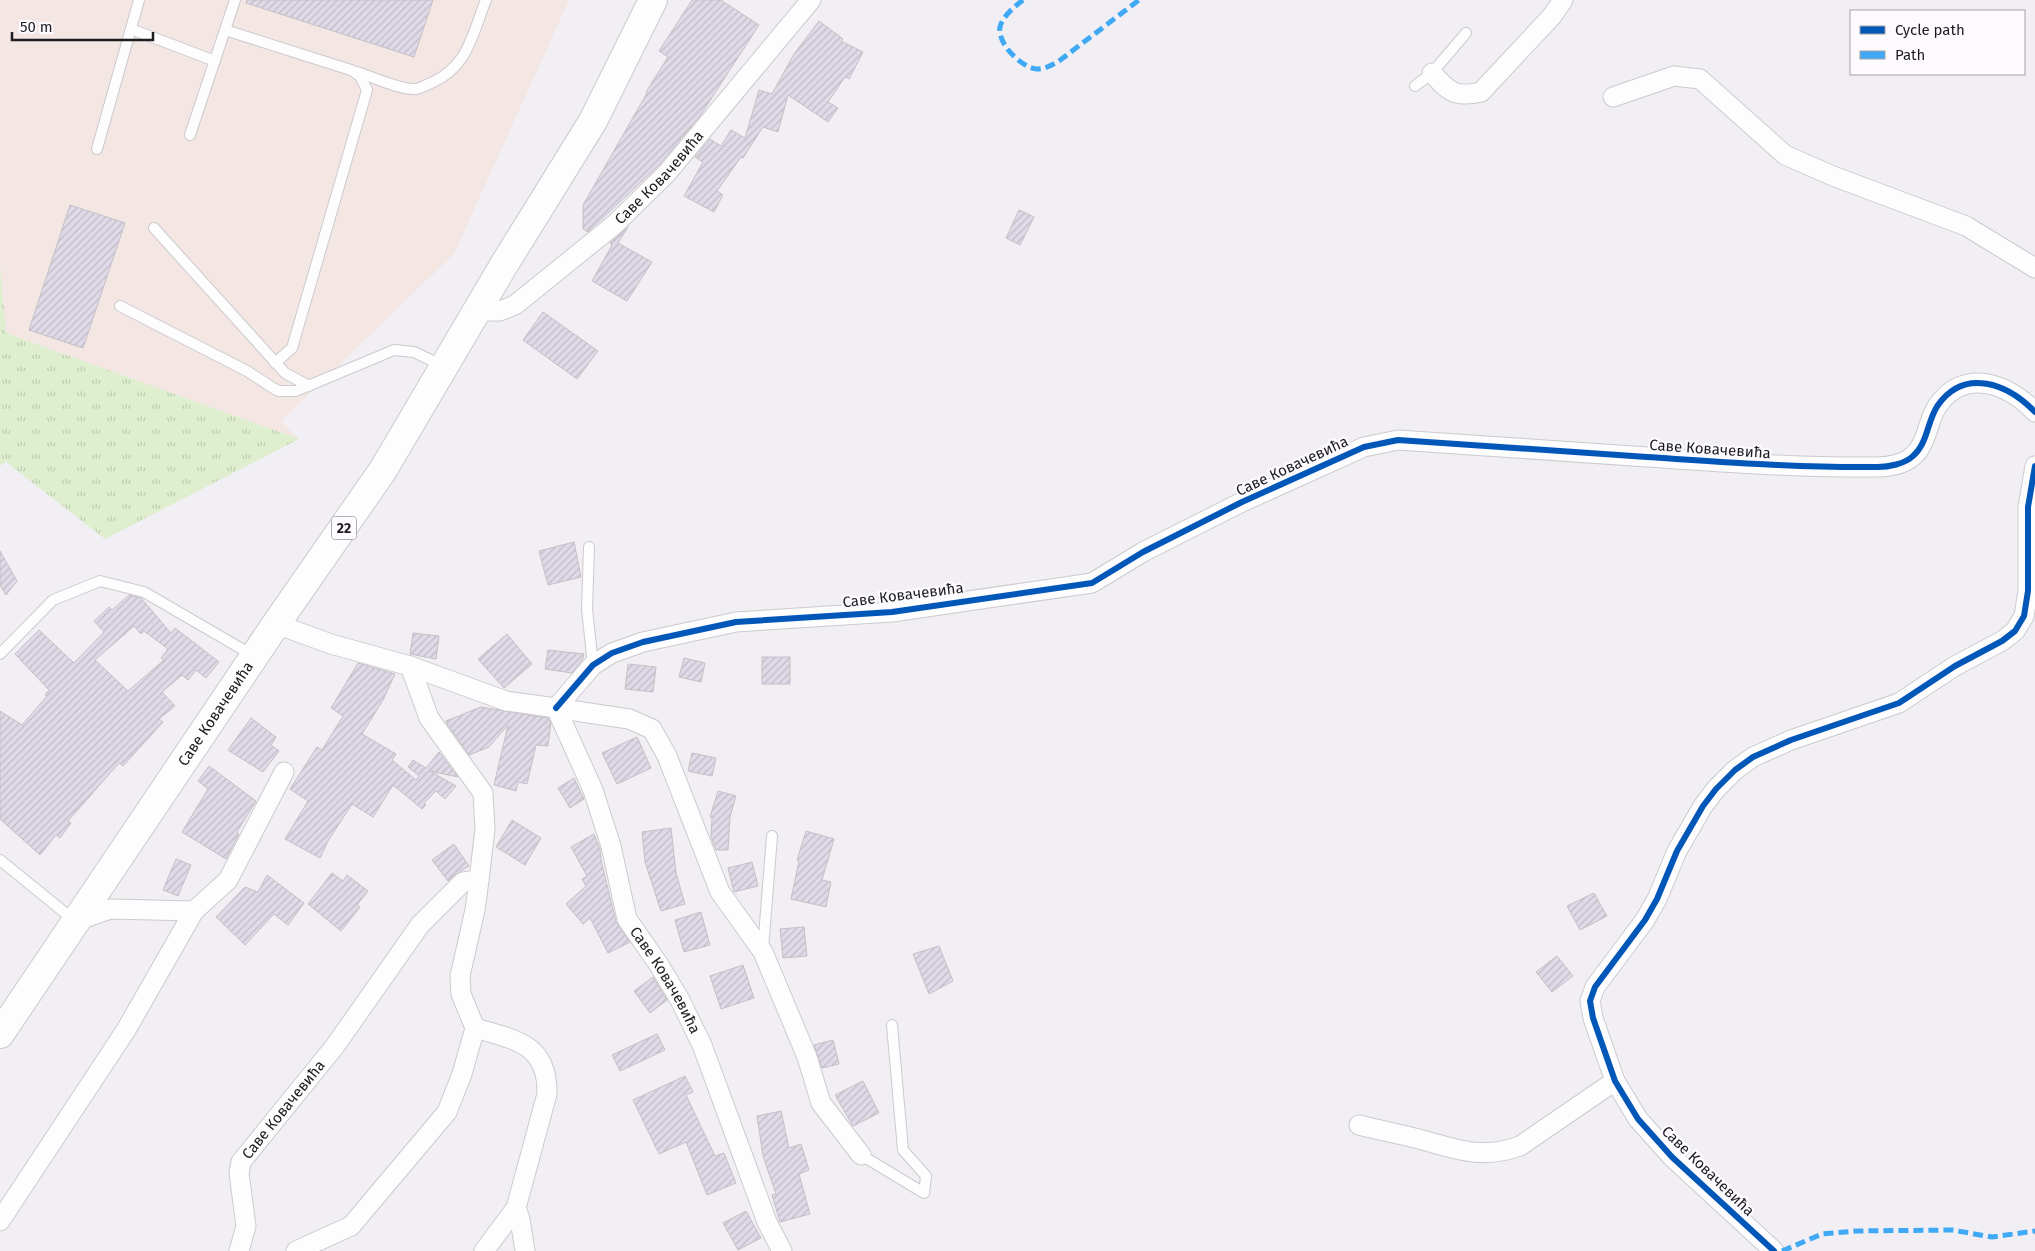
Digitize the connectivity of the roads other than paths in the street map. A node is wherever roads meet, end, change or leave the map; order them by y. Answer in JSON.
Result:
{"nodes":[{"id":1,"x":139,"y":0,"type":"edge"},
{"id":2,"x":235,"y":0,"type":"edge"},
{"id":3,"x":486,"y":0,"type":"edge"},
{"id":4,"x":654,"y":0,"type":"edge"},
{"id":5,"x":811,"y":0,"type":"edge"},
{"id":6,"x":1563,"y":0,"type":"edge"},
{"id":7,"x":131,"y":29,"type":"junction"},
{"id":8,"x":225,"y":30,"type":"junction"},
{"id":9,"x":1466,"y":33,"type":"dead end"},
{"id":10,"x":215,"y":60,"type":"junction"},
{"id":11,"x":351,"y":70,"type":"junction"},
{"id":12,"x":1432,"y":73,"type":"junction"},
{"id":13,"x":1414,"y":86,"type":"dead end"},
{"id":14,"x":1613,"y":97,"type":"dead end"},
{"id":15,"x":190,"y":135,"type":"dead end"},
{"id":16,"x":97,"y":149,"type":"dead end"},
{"id":17,"x":154,"y":228,"type":"dead end"},
{"id":18,"x":2035,"y":268,"type":"edge"},
{"id":19,"x":120,"y":306,"type":"dead end"},
{"id":20,"x":477,"y":311,"type":"junction"},
{"id":21,"x":275,"y":363,"type":"junction"},
{"id":22,"x":444,"y":367,"type":"junction"},
{"id":23,"x":309,"y":386,"type":"junction"},
{"id":24,"x":2035,"y":412,"type":"edge"},
{"id":25,"x":2035,"y":466,"type":"edge"},
{"id":26,"x":589,"y":547,"type":"dead end"},
{"id":27,"x":276,"y":624,"type":"junction"},
{"id":28,"x":0,"y":654,"type":"edge"},
{"id":29,"x":255,"y":656,"type":"junction"},
{"id":30,"x":594,"y":665,"type":"junction"},
{"id":31,"x":410,"y":666,"type":"junction"},
{"id":32,"x":556,"y":708,"type":"junction"},
{"id":33,"x":284,"y":772,"type":"dead end"},
{"id":34,"x":772,"y":836,"type":"dead end"},
{"id":35,"x":0,"y":860,"type":"edge"},
{"id":36,"x":479,"y":880,"type":"junction"},
{"id":37,"x":194,"y":911,"type":"junction"},
{"id":38,"x":76,"y":921,"type":"junction"},
{"id":39,"x":763,"y":952,"type":"junction"},
{"id":40,"x":892,"y":1026,"type":"dead end"},
{"id":41,"x":475,"y":1028,"type":"junction"},
{"id":42,"x":0,"y":1034,"type":"edge"},
{"id":43,"x":1615,"y":1081,"type":"junction"},
{"id":44,"x":1359,"y":1125,"type":"dead end"},
{"id":45,"x":861,"y":1155,"type":"joint"},
{"id":46,"x":516,"y":1208,"type":"junction"},
{"id":47,"x":0,"y":1221,"type":"edge"},
{"id":48,"x":239,"y":1251,"type":"edge"},
{"id":49,"x":296,"y":1251,"type":"edge"},
{"id":50,"x":484,"y":1251,"type":"edge"},
{"id":51,"x":525,"y":1251,"type":"edge"},
{"id":52,"x":782,"y":1251,"type":"edge"},
{"id":53,"x":1774,"y":1251,"type":"edge"}],
"edges":[{"from":1,"to":7,"type":"lane"},
{"from":2,"to":8,"type":"lane"},
{"from":3,"to":11,"type":"lane"},
{"from":4,"to":20,"type":"main road","name":"Саве Ковачевића","number":"22"},
{"from":5,"to":20,"type":"street","name":"Саве Ковачевића"},
{"from":6,"to":12,"type":"street"},
{"from":7,"to":10,"type":"lane"},
{"from":7,"to":16,"type":"lane"},
{"from":8,"to":10,"type":"lane"},
{"from":8,"to":11,"type":"lane"},
{"from":9,"to":12,"type":"lane"},
{"from":10,"to":15,"type":"lane"},
{"from":11,"to":21,"type":"lane"},
{"from":12,"to":13,"type":"lane"},
{"from":14,"to":18,"type":"street"},
{"from":17,"to":21,"type":"lane"},
{"from":19,"to":23,"type":"lane"},
{"from":20,"to":22,"type":"main road","name":"Саве Ковачевића","number":"22"},
{"from":21,"to":23,"type":"lane"},
{"from":22,"to":23,"type":"lane"},
{"from":22,"to":27,"type":"main road","name":"Саве Ковачевића","number":"22"},
{"from":24,"to":30,"type":"street","name":"Саве Ковачевића"},
{"from":25,"to":43,"type":"street","name":"Саве Ковачевића"},
{"from":26,"to":30,"type":"lane"},
{"from":27,"to":29,"type":"main road","name":"Саве Ковачевића","number":"22"},
{"from":27,"to":31,"type":"street"},
{"from":28,"to":29,"type":"lane","name":"Саве Ковачевића"},
{"from":29,"to":38,"type":"main road","name":"Саве Ковачевића","number":"22"},
{"from":30,"to":32,"type":"street","name":"Саве Ковачевића"},
{"from":31,"to":32,"type":"street"},
{"from":31,"to":36,"type":"street"},
{"from":32,"to":39,"type":"street"},
{"from":32,"to":52,"type":"street","name":"Саве Ковачевића"},
{"from":33,"to":37,"type":"street"},
{"from":34,"to":39,"type":"lane"},
{"from":35,"to":38,"type":"lane"},
{"from":36,"to":41,"type":"street"},
{"from":36,"to":48,"type":"street","name":"Саве Ковачевића"},
{"from":37,"to":38,"type":"street"},
{"from":37,"to":47,"type":"street"},
{"from":38,"to":42,"type":"main road","name":"Саве Ковачевића","number":"22"},
{"from":39,"to":45,"type":"street"},
{"from":40,"to":45,"type":"lane"},
{"from":41,"to":46,"type":"street"},
{"from":41,"to":49,"type":"street"},
{"from":43,"to":44,"type":"street"},
{"from":43,"to":53,"type":"street","name":"Саве Ковачевића"},
{"from":46,"to":50,"type":"street"},
{"from":46,"to":51,"type":"street"}]}
